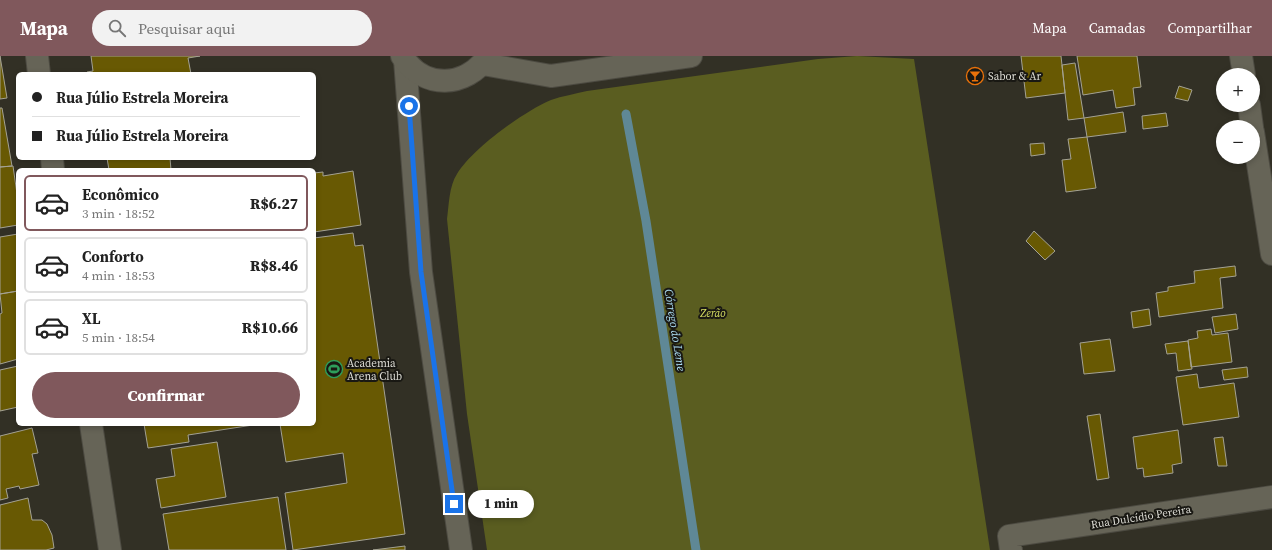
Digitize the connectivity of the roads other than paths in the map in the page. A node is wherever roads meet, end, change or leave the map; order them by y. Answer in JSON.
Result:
{"nodes":[{"id":1,"x":36,"y":56,"type":"edge"},
{"id":2,"x":691,"y":56,"type":"edge"},
{"id":3,"x":1241,"y":56,"type":"edge"},
{"id":4,"x":404,"y":58,"type":"edge"},
{"id":5,"x":485,"y":60,"type":"edge"},
{"id":6,"x":1243,"y":68,"type":"edge"},
{"id":7,"x":39,"y":72,"type":"edge"},
{"id":8,"x":1258,"y":164,"type":"edge"},
{"id":9,"x":1272,"y":254,"type":"edge"},
{"id":10,"x":91,"y":426,"type":"edge"},
{"id":11,"x":1272,"y":496,"type":"edge"},
{"id":12,"x":1010,"y":543,"type":"edge"},
{"id":13,"x":110,"y":550,"type":"edge"},
{"id":14,"x":461,"y":550,"type":"edge"}],
"edges":[{"from":1,"to":7,"type":"street"},
{"from":2,"to":5,"type":"street"},
{"from":3,"to":6,"type":"street"},
{"from":4,"to":5,"type":"street"},
{"from":4,"to":14,"type":"street"},
{"from":8,"to":9,"type":"street"},
{"from":10,"to":13,"type":"street"},
{"from":11,"to":12,"type":"street","name":"Rua Dulcídio Pereira"}]}
